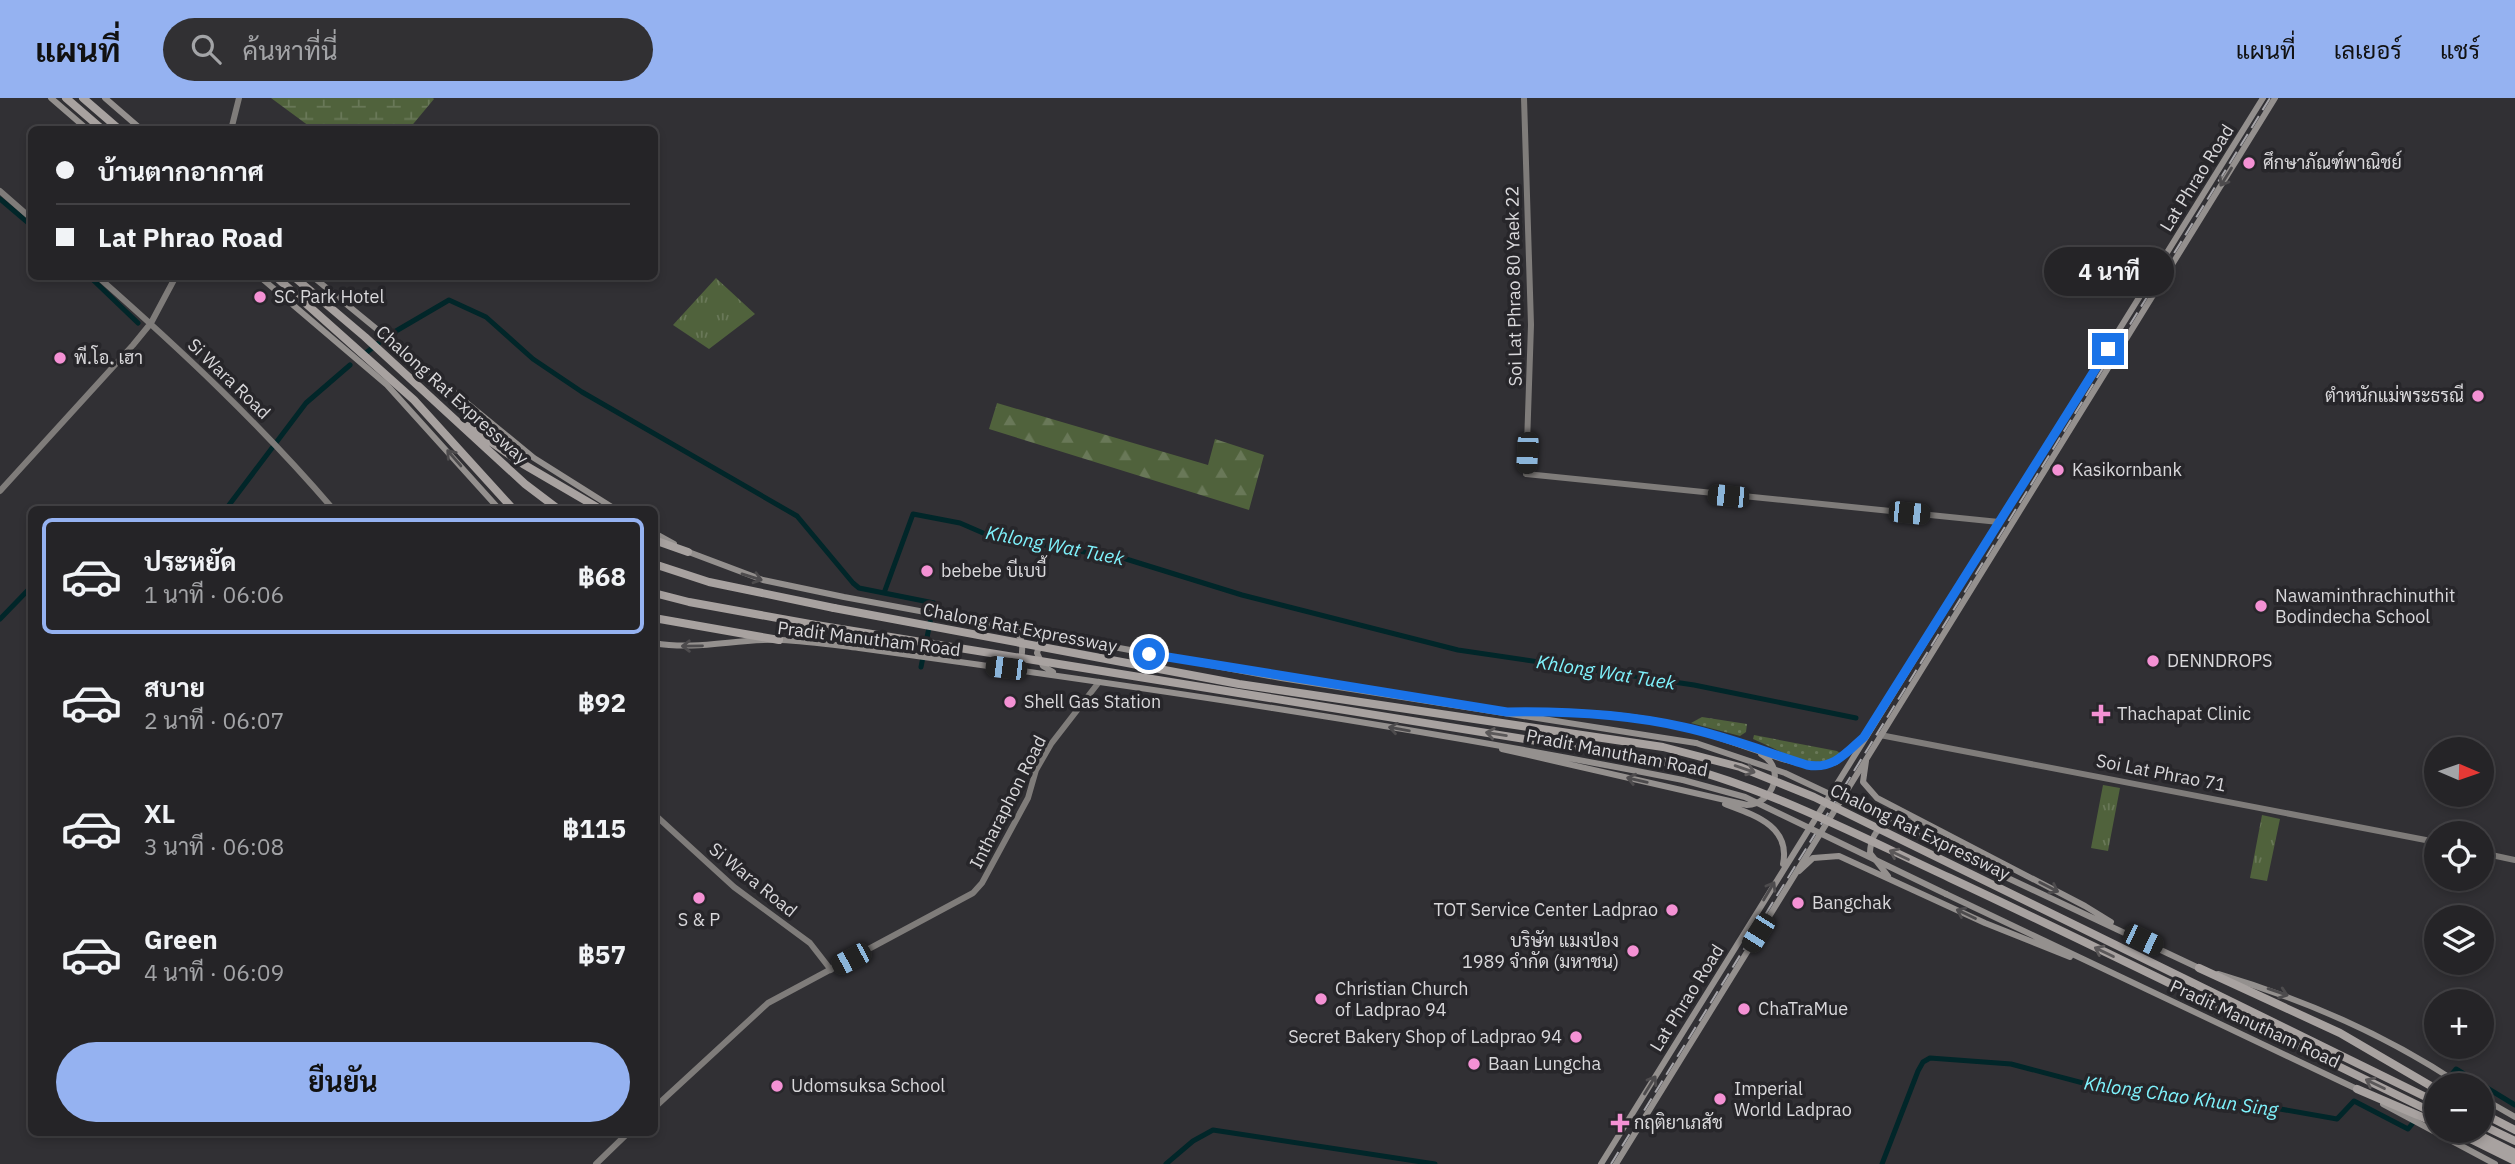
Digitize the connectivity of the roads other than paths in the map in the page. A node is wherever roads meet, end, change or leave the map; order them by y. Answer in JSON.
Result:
{"nodes":[{"id":1,"x":51,"y":98,"type":"edge"},
{"id":2,"x":66,"y":98,"type":"edge"},
{"id":3,"x":83,"y":98,"type":"edge"},
{"id":4,"x":105,"y":98,"type":"edge"},
{"id":5,"x":239,"y":98,"type":"edge"},
{"id":6,"x":1524,"y":98,"type":"edge"},
{"id":7,"x":2263,"y":98,"type":"edge"},
{"id":8,"x":2275,"y":98,"type":"edge"},
{"id":9,"x":83,"y":126,"type":"edge"},
{"id":10,"x":98,"y":126,"type":"edge"},
{"id":11,"x":115,"y":126,"type":"edge"},
{"id":12,"x":137,"y":126,"type":"edge"},
{"id":13,"x":232,"y":126,"type":"edge"},
{"id":14,"x":0,"y":191,"type":"edge"},
{"id":15,"x":28,"y":216,"type":"edge"},
{"id":16,"x":102,"y":280,"type":"edge"},
{"id":17,"x":174,"y":280,"type":"edge"},
{"id":18,"x":264,"y":280,"type":"edge"},
{"id":19,"x":279,"y":280,"type":"edge"},
{"id":20,"x":298,"y":280,"type":"edge"},
{"id":21,"x":317,"y":280,"type":"edge"},
{"id":22,"x":151,"y":323,"type":"junction"},
{"id":23,"x":2074,"y":402,"type":"junction"},
{"id":24,"x":2083,"y":408,"type":"junction"},
{"id":25,"x":462,"y":424,"type":"junction"},
{"id":26,"x":0,"y":491,"type":"edge"},
{"id":27,"x":330,"y":506,"type":"edge"},
{"id":28,"x":496,"y":506,"type":"edge"},
{"id":29,"x":511,"y":506,"type":"edge"},
{"id":30,"x":555,"y":506,"type":"edge"},
{"id":31,"x":595,"y":506,"type":"edge"},
{"id":32,"x":610,"y":506,"type":"edge"},
{"id":33,"x":1999,"y":522,"type":"junction"},
{"id":34,"x":658,"y":535,"type":"edge"},
{"id":35,"x":658,"y":541,"type":"edge"},
{"id":36,"x":688,"y":552,"type":"junction"},
{"id":37,"x":658,"y":565,"type":"edge"},
{"id":38,"x":658,"y":594,"type":"edge"},
{"id":39,"x":658,"y":619,"type":"edge"},
{"id":40,"x":1012,"y":628,"type":"junction"},
{"id":41,"x":1060,"y":637,"type":"junction"},
{"id":42,"x":779,"y":639,"type":"junction"},
{"id":43,"x":658,"y":643,"type":"edge"},
{"id":44,"x":1006,"y":668,"type":"junction"},
{"id":45,"x":1099,"y":682,"type":"junction"},
{"id":46,"x":1112,"y":684,"type":"junction"},
{"id":47,"x":1507,"y":712,"type":"junction"},
{"id":48,"x":1880,"y":735,"type":"junction"},
{"id":49,"x":1864,"y":737,"type":"junction"},
{"id":50,"x":1734,"y":742,"type":"junction"},
{"id":51,"x":1490,"y":744,"type":"junction"},
{"id":52,"x":1873,"y":747,"type":"junction"},
{"id":53,"x":1704,"y":796,"type":"junction"},
{"id":54,"x":1821,"y":807,"type":"junction"},
{"id":55,"x":1832,"y":812,"type":"junction"},
{"id":56,"x":658,"y":818,"type":"edge"},
{"id":57,"x":1812,"y":821,"type":"junction"},
{"id":58,"x":1923,"y":823,"type":"junction"},
{"id":59,"x":1822,"y":828,"type":"junction"},
{"id":60,"x":2424,"y":840,"type":"edge"},
{"id":61,"x":2494,"y":856,"type":"edge"},
{"id":62,"x":2515,"y":860,"type":"edge"},
{"id":63,"x":1782,"y":871,"type":"junction"},
{"id":64,"x":1791,"y":880,"type":"junction"},
{"id":65,"x":1891,"y":880,"type":"junction"},
{"id":66,"x":2124,"y":931,"type":"junction"},
{"id":67,"x":2098,"y":967,"type":"junction"},
{"id":68,"x":2199,"y":968,"type":"junction"},
{"id":69,"x":831,"y":970,"type":"junction"},
{"id":70,"x":2442,"y":1073,"type":"edge"},
{"id":71,"x":2424,"y":1082,"type":"edge"},
{"id":72,"x":2357,"y":1089,"type":"joint"},
{"id":73,"x":2424,"y":1096,"type":"edge"},
{"id":74,"x":658,"y":1104,"type":"edge"},
{"id":75,"x":2494,"y":1105,"type":"edge"},
{"id":76,"x":2424,"y":1108,"type":"edge"},
{"id":77,"x":2515,"y":1117,"type":"edge"},
{"id":78,"x":2415,"y":1119,"type":"junction"},
{"id":79,"x":2494,"y":1119,"type":"edge"},
{"id":80,"x":2424,"y":1121,"type":"edge"},
{"id":81,"x":2515,"y":1130,"type":"edge"},
{"id":82,"x":2494,"y":1131,"type":"edge"},
{"id":83,"x":625,"y":1136,"type":"edge"},
{"id":84,"x":2515,"y":1141,"type":"edge"},
{"id":85,"x":2494,"y":1142,"type":"edge"},
{"id":86,"x":2478,"y":1143,"type":"edge"},
{"id":87,"x":2515,"y":1153,"type":"edge"},
{"id":88,"x":2515,"y":1161,"type":"edge"},
{"id":89,"x":596,"y":1164,"type":"edge"},
{"id":90,"x":1601,"y":1164,"type":"edge"},
{"id":91,"x":1616,"y":1164,"type":"edge"},
{"id":92,"x":2495,"y":1164,"type":"edge"}],
"edges":[{"from":1,"to":9,"type":"main road"},
{"from":2,"to":10,"type":"highway"},
{"from":3,"to":11,"type":"highway"},
{"from":4,"to":12,"type":"main road"},
{"from":5,"to":13,"type":"street"},
{"from":6,"to":33,"type":"street","name":"Soi Lat Phrao 80 Yaek 22"},
{"from":7,"to":23,"type":"main road","name":"Lat Phrao Road"},
{"from":8,"to":24,"type":"main road","name":"Lat Phrao Road","one_way":true},
{"from":14,"to":15,"type":"street"},
{"from":16,"to":22,"type":"street","name":"Si Wara Road"},
{"from":17,"to":22,"type":"street"},
{"from":28,"to":18,"type":"main road","one_way":true},
{"from":19,"to":29,"type":"highway","name":"Chalong Rat Expressway"},
{"from":20,"to":25,"type":"highway","name":"Chalong Rat Expressway"},
{"from":21,"to":32,"type":"main road"},
{"from":22,"to":26,"type":"street"},
{"from":22,"to":27,"type":"street","name":"Si Wara Road"},
{"from":23,"to":24,"type":"main road"},
{"from":23,"to":33,"type":"main road","name":"Lat Phrao Road"},
{"from":24,"to":48,"type":"main road","name":"Lat Phrao Road"},
{"from":25,"to":30,"type":"highway","name":"Chalong Rat Expressway"},
{"from":25,"to":31,"type":"highway"},
{"from":33,"to":49,"type":"main road","name":"Lat Phrao Road"},
{"from":34,"to":36,"type":"main road","name":"Pradit Manutham Road"},
{"from":35,"to":36,"type":"highway"},
{"from":36,"to":40,"type":"main road","name":"Pradit Manutham Road","one_way":true},
{"from":37,"to":73,"type":"highway","name":"Chalong Rat Expressway","one_way":true,"bridge":true},
{"from":76,"to":38,"type":"highway","name":"Chalong Rat Expressway","one_way":true,"bridge":true},
{"from":39,"to":42,"type":"highway"},
{"from":40,"to":41,"type":"main road","name":"Pradit Manutham Road"},
{"from":40,"to":44,"type":"main road"},
{"from":41,"to":46,"type":"main road"},
{"from":41,"to":47,"type":"main road","name":"Pradit Manutham Road"},
{"from":42,"to":43,"type":"main road","name":"Pradit Manutham Road","one_way":true},
{"from":42,"to":44,"type":"main road","name":"Pradit Manutham Road"},
{"from":44,"to":45,"type":"main road","name":"Pradit Manutham Road"},
{"from":45,"to":46,"type":"main road","name":"Pradit Manutham Road"},
{"from":45,"to":69,"type":"street","name":"Intharaphon Road"},
{"from":51,"to":46,"type":"main road","name":"Pradit Manutham Road","one_way":true},
{"from":47,"to":50,"type":"main road"},
{"from":47,"to":66,"type":"main road","name":"Pradit Manutham Road","bridge":true},
{"from":48,"to":52,"type":"main road","name":"Lat Phrao Road"},
{"from":48,"to":60,"type":"street","name":"Soi Lat Phrao 71"},
{"from":49,"to":50,"type":"main road"},
{"from":49,"to":54,"type":"main road","name":"Lat Phrao Road"},
{"from":50,"to":53,"type":"main road"},
{"from":53,"to":51,"type":"main road","one_way":true},
{"from":51,"to":67,"type":"main road","name":"Pradit Manutham Road","bridge":true},
{"from":52,"to":55,"type":"main road","name":"Lat Phrao Road"},
{"from":52,"to":58,"type":"main road"},
{"from":53,"to":63,"type":"main road"},
{"from":54,"to":55,"type":"main road"},
{"from":54,"to":57,"type":"main road","name":"Lat Phrao Road"},
{"from":55,"to":59,"type":"main road","name":"Lat Phrao Road"},
{"from":56,"to":69,"type":"street","name":"Si Wara Road"},
{"from":57,"to":59,"type":"main road"},
{"from":57,"to":63,"type":"main road","name":"Lat Phrao Road"},
{"from":58,"to":65,"type":"main road"},
{"from":58,"to":66,"type":"main road","one_way":true},
{"from":59,"to":64,"type":"main road","name":"Lat Phrao Road"},
{"from":61,"to":62,"type":"street"},
{"from":90,"to":63,"type":"main road","name":"Lat Phrao Road","one_way":true},
{"from":64,"to":65,"type":"main road"},
{"from":64,"to":91,"type":"main road","name":"Lat Phrao Road"},
{"from":67,"to":65,"type":"main road","one_way":true},
{"from":66,"to":68,"type":"main road","name":"Pradit Manutham Road"},
{"from":67,"to":72,"type":"main road","name":"Pradit Manutham Road"},
{"from":68,"to":70,"type":"main road","name":"Pradit Manutham Road","one_way":true},
{"from":68,"to":71,"type":"highway"},
{"from":69,"to":74,"type":"street","name":"Intharaphon Road"},
{"from":72,"to":78,"type":"highway"},
{"from":75,"to":77,"type":"main road"},
{"from":78,"to":80,"type":"highway"},
{"from":78,"to":92,"type":"main road"},
{"from":79,"to":81,"type":"highway"},
{"from":82,"to":84,"type":"highway"},
{"from":83,"to":89,"type":"street"},
{"from":85,"to":87,"type":"highway"},
{"from":86,"to":88,"type":"highway"}]}
